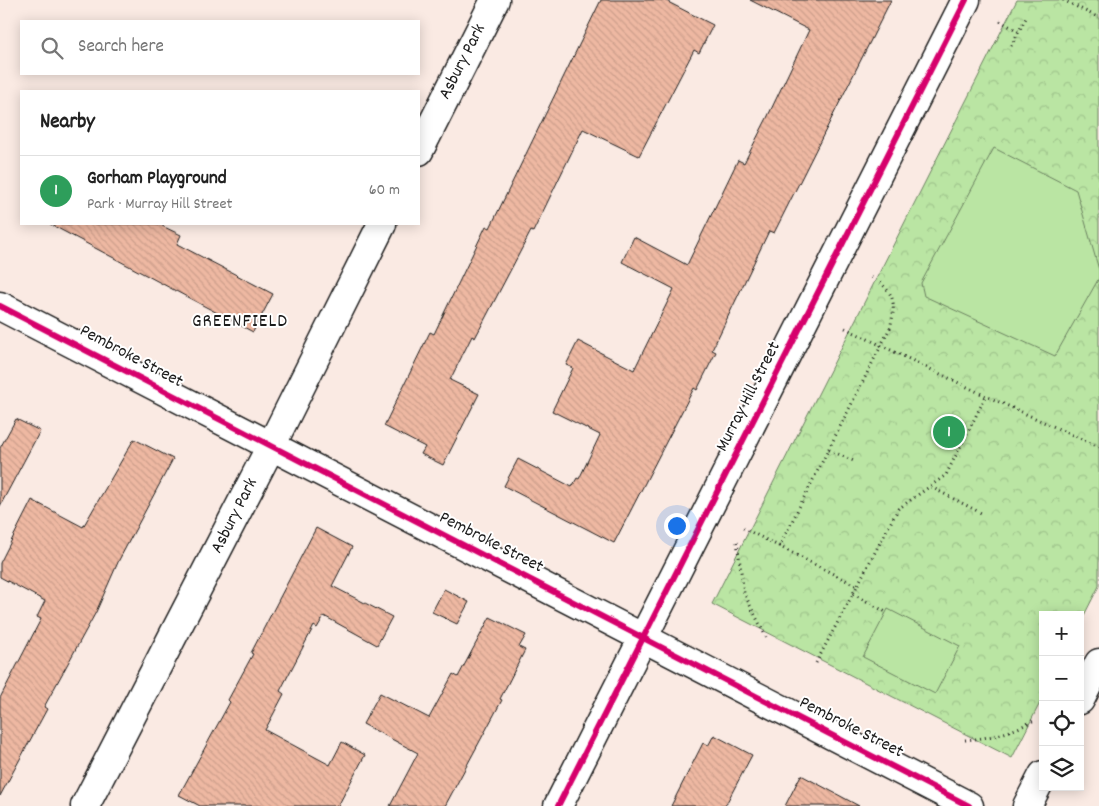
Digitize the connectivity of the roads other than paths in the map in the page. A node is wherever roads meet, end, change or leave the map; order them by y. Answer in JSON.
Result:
{"nodes":[{"id":1,"x":495,"y":0,"type":"edge"},
{"id":2,"x":966,"y":0,"type":"edge"},
{"id":3,"x":420,"y":149,"type":"edge"},
{"id":4,"x":382,"y":225,"type":"edge"},
{"id":5,"x":0,"y":306,"type":"edge"},
{"id":6,"x":271,"y":446,"type":"junction"},
{"id":7,"x":644,"y":639,"type":"junction"},
{"id":8,"x":1099,"y":663,"type":"edge"},
{"id":9,"x":1084,"y":692,"type":"edge"},
{"id":10,"x":1039,"y":782,"type":"edge"},
{"id":11,"x":85,"y":806,"type":"edge"},
{"id":12,"x":558,"y":806,"type":"edge"},
{"id":13,"x":968,"y":806,"type":"edge"},
{"id":14,"x":1027,"y":806,"type":"edge"}],
"edges":[{"from":1,"to":3,"type":"street","name":"Asbury Park"},
{"from":2,"to":7,"type":"street","name":"Murray Hill Street"},
{"from":4,"to":6,"type":"street","name":"Asbury Park"},
{"from":5,"to":6,"type":"street","name":"Pembroke Street"},
{"from":6,"to":7,"type":"street","name":"Pembroke Street"},
{"from":6,"to":11,"type":"street","name":"Asbury Park"},
{"from":7,"to":12,"type":"street","name":"Murray Hill Street"},
{"from":7,"to":13,"type":"street","name":"Pembroke Street"},
{"from":8,"to":9,"type":"street"},
{"from":10,"to":14,"type":"street"}]}
